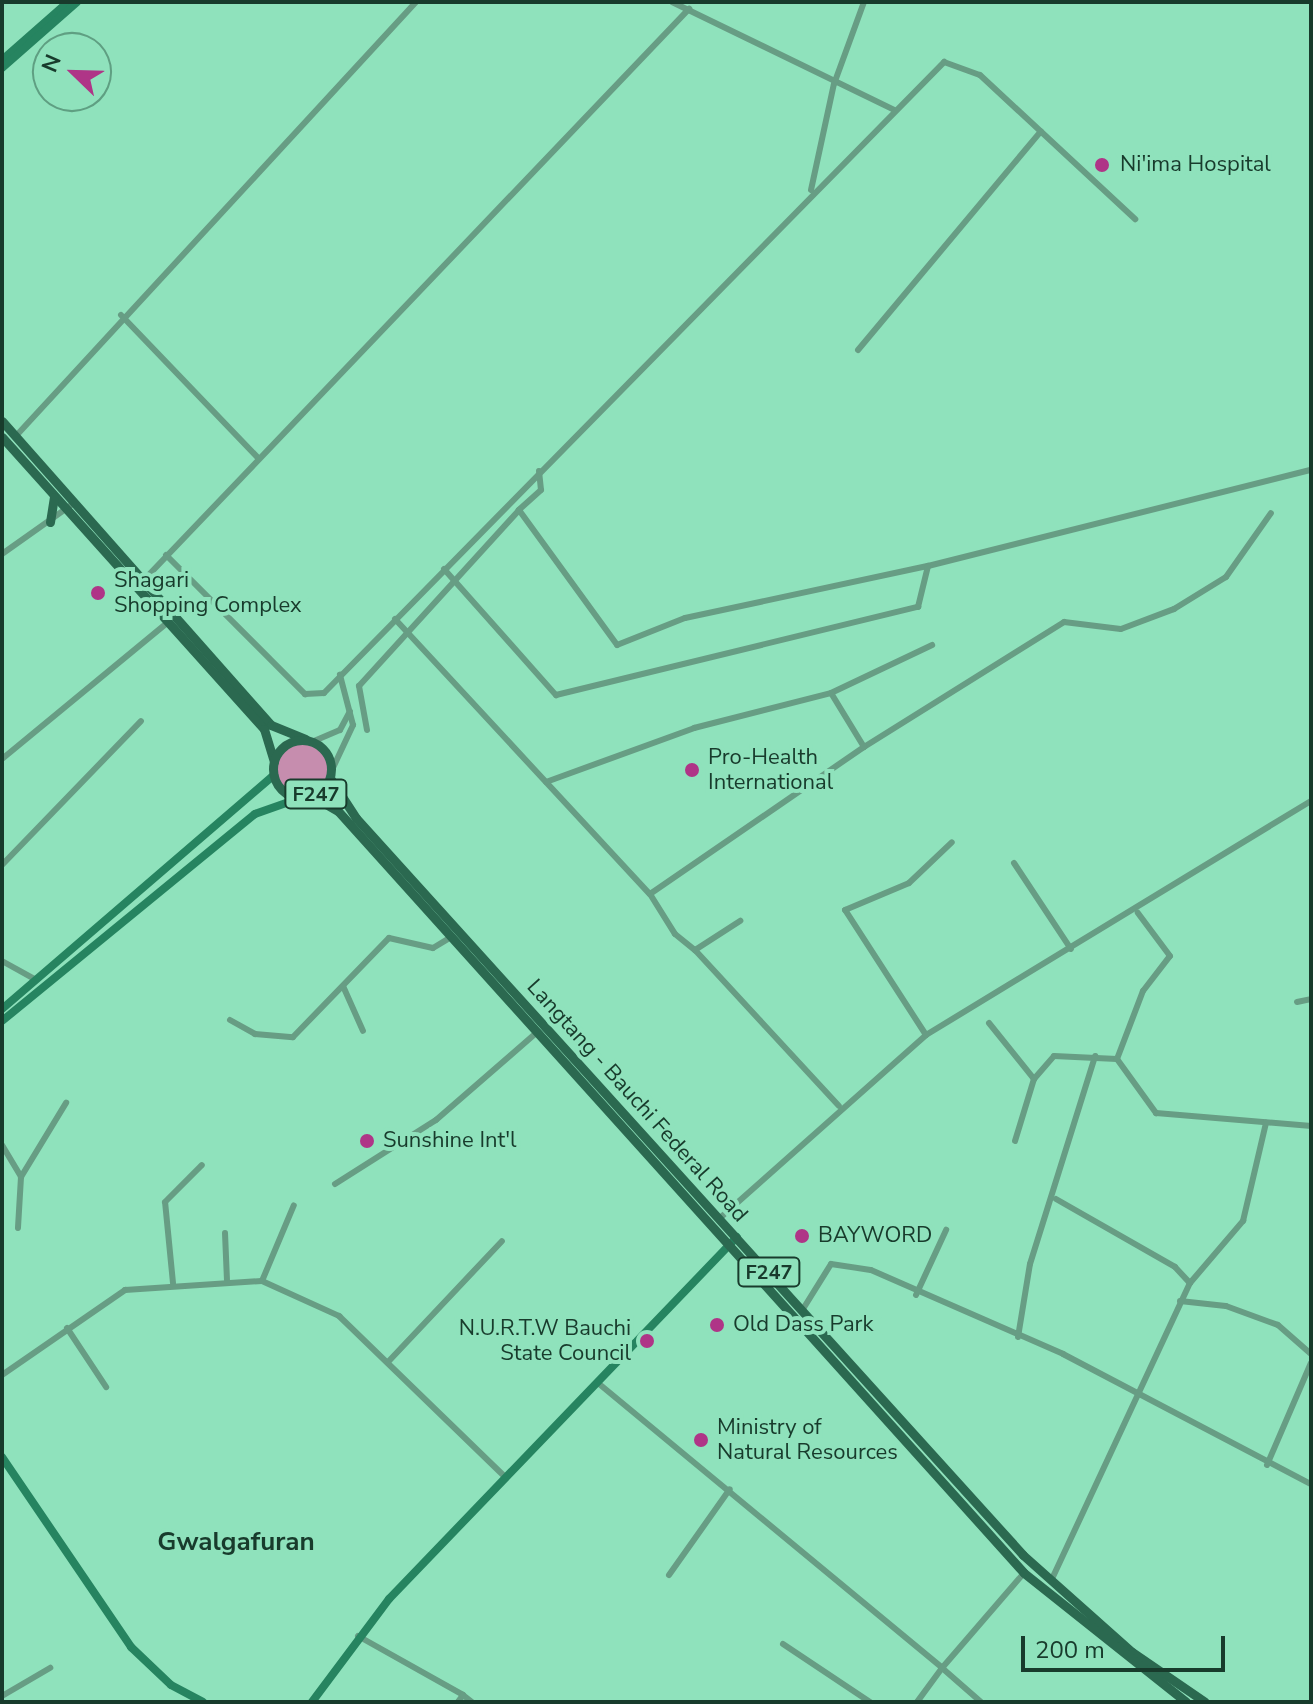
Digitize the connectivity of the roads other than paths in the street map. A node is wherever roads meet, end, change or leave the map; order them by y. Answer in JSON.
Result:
{"nodes":[{"id":1,"x":68,"y":2,"type":"edge"},
{"id":2,"x":77,"y":2,"type":"edge"},
{"id":3,"x":416,"y":2,"type":"edge"},
{"id":4,"x":672,"y":2,"type":"edge"},
{"id":5,"x":864,"y":2,"type":"edge"},
{"id":6,"x":689,"y":9,"type":"junction"},
{"id":7,"x":2,"y":60,"type":"edge"},
{"id":8,"x":2,"y":68,"type":"edge"},
{"id":9,"x":834,"y":84,"type":"junction"},
{"id":10,"x":894,"y":110,"type":"junction"},
{"id":11,"x":1041,"y":131,"type":"junction"},
{"id":12,"x":811,"y":190,"type":"junction"},
{"id":13,"x":1135,"y":219,"type":"dead end"},
{"id":14,"x":121,"y":315,"type":"junction"},
{"id":15,"x":858,"y":350,"type":"dead end"},
{"id":16,"x":2,"y":421,"type":"edge"},
{"id":17,"x":2,"y":437,"type":"edge"},
{"id":18,"x":15,"y":437,"type":"junction"},
{"id":19,"x":258,"y":458,"type":"junction"},
{"id":20,"x":1311,"y":470,"type":"edge"},
{"id":21,"x":539,"y":471,"type":"junction"},
{"id":22,"x":54,"y":497,"type":"junction"},
{"id":23,"x":74,"y":503,"type":"junction"},
{"id":24,"x":519,"y":510,"type":"junction"},
{"id":25,"x":66,"y":511,"type":"junction"},
{"id":26,"x":1271,"y":513,"type":"dead end"},
{"id":27,"x":50,"y":522,"type":"junction"},
{"id":28,"x":2,"y":554,"type":"edge"},
{"id":29,"x":166,"y":555,"type":"junction"},
{"id":30,"x":928,"y":566,"type":"junction"},
{"id":31,"x":444,"y":569,"type":"junction"},
{"id":32,"x":145,"y":579,"type":"junction"},
{"id":33,"x":455,"y":579,"type":"junction"},
{"id":34,"x":135,"y":589,"type":"junction"},
{"id":35,"x":395,"y":619,"type":"junction"},
{"id":36,"x":167,"y":623,"type":"junction"},
{"id":37,"x":406,"y":628,"type":"junction"},
{"id":38,"x":932,"y":645,"type":"dead end"},
{"id":39,"x":340,"y":675,"type":"junction"},
{"id":40,"x":831,"y":693,"type":"junction"},
{"id":41,"x":350,"y":711,"type":"junction"},
{"id":42,"x":141,"y":721,"type":"dead end"},
{"id":43,"x":367,"y":730,"type":"dead end"},
{"id":44,"x":309,"y":740,"type":"junction"},
{"id":45,"x":864,"y":747,"type":"junction"},
{"id":46,"x":2,"y":759,"type":"edge"},
{"id":47,"x":274,"y":761,"type":"junction"},
{"id":48,"x":274,"y":775,"type":"junction"},
{"id":49,"x":331,"y":775,"type":"junction"},
{"id":50,"x":546,"y":782,"type":"junction"},
{"id":51,"x":312,"y":796,"type":"junction"},
{"id":52,"x":300,"y":798,"type":"junction"},
{"id":53,"x":1311,"y":801,"type":"edge"},
{"id":54,"x":952,"y":842,"type":"dead end"},
{"id":55,"x":1014,"y":863,"type":"dead end"},
{"id":56,"x":2,"y":865,"type":"edge"},
{"id":57,"x":650,"y":894,"type":"junction"},
{"id":58,"x":1138,"y":913,"type":"dead end"},
{"id":59,"x":740,"y":921,"type":"dead end"},
{"id":60,"x":451,"y":937,"type":"junction"},
{"id":61,"x":1071,"y":949,"type":"junction"},
{"id":62,"x":695,"y":950,"type":"junction"},
{"id":63,"x":2,"y":961,"type":"edge"},
{"id":64,"x":36,"y":980,"type":"junction"},
{"id":65,"x":343,"y":986,"type":"junction"},
{"id":66,"x":43,"y":989,"type":"junction"},
{"id":67,"x":1311,"y":999,"type":"edge"},
{"id":68,"x":1297,"y":1002,"type":"dead end"},
{"id":69,"x":2,"y":1009,"type":"edge"},
{"id":70,"x":230,"y":1020,"type":"dead end"},
{"id":71,"x":2,"y":1021,"type":"edge"},
{"id":72,"x":989,"y":1023,"type":"dead end"},
{"id":73,"x":363,"y":1031,"type":"dead end"},
{"id":74,"x":536,"y":1033,"type":"junction"},
{"id":75,"x":926,"y":1035,"type":"junction"},
{"id":76,"x":1095,"y":1056,"type":"junction"},
{"id":77,"x":1117,"y":1059,"type":"junction"},
{"id":78,"x":1034,"y":1079,"type":"junction"},
{"id":79,"x":66,"y":1103,"type":"dead end"},
{"id":80,"x":839,"y":1106,"type":"junction"},
{"id":81,"x":1266,"y":1123,"type":"junction"},
{"id":82,"x":1311,"y":1126,"type":"edge"},
{"id":83,"x":1015,"y":1141,"type":"dead end"},
{"id":84,"x":2,"y":1145,"type":"edge"},
{"id":85,"x":202,"y":1165,"type":"dead end"},
{"id":86,"x":21,"y":1177,"type":"junction"},
{"id":87,"x":335,"y":1184,"type":"dead end"},
{"id":88,"x":1056,"y":1199,"type":"junction"},
{"id":89,"x":294,"y":1205,"type":"dead end"},
{"id":90,"x":720,"y":1218,"type":"junction"},
{"id":91,"x":18,"y":1228,"type":"dead end"},
{"id":92,"x":946,"y":1230,"type":"dead end"},
{"id":93,"x":225,"y":1233,"type":"dead end"},
{"id":94,"x":737,"y":1237,"type":"junction"},
{"id":95,"x":502,"y":1241,"type":"dead end"},
{"id":96,"x":727,"y":1247,"type":"junction"},
{"id":97,"x":227,"y":1280,"type":"junction"},
{"id":98,"x":262,"y":1281,"type":"junction"},
{"id":99,"x":173,"y":1283,"type":"junction"},
{"id":100,"x":1190,"y":1283,"type":"junction"},
{"id":101,"x":916,"y":1295,"type":"junction"},
{"id":102,"x":1180,"y":1301,"type":"junction"},
{"id":103,"x":803,"y":1309,"type":"junction"},
{"id":104,"x":67,"y":1328,"type":"junction"},
{"id":105,"x":1018,"y":1337,"type":"junction"},
{"id":106,"x":1311,"y":1354,"type":"edge"},
{"id":107,"x":388,"y":1362,"type":"junction"},
{"id":108,"x":1311,"y":1363,"type":"edge"},
{"id":109,"x":2,"y":1375,"type":"edge"},
{"id":110,"x":598,"y":1383,"type":"junction"},
{"id":111,"x":106,"y":1387,"type":"dead end"},
{"id":112,"x":1136,"y":1395,"type":"junction"},
{"id":113,"x":2,"y":1457,"type":"edge"},
{"id":114,"x":1267,"y":1465,"type":"junction"},
{"id":115,"x":12,"y":1470,"type":"junction"},
{"id":116,"x":505,"y":1477,"type":"junction"},
{"id":117,"x":2,"y":1478,"type":"edge"},
{"id":118,"x":1311,"y":1484,"type":"edge"},
{"id":119,"x":730,"y":1489,"type":"junction"},
{"id":120,"x":1024,"y":1573,"type":"junction"},
{"id":121,"x":669,"y":1575,"type":"dead end"},
{"id":122,"x":1051,"y":1581,"type":"junction"},
{"id":123,"x":358,"y":1635,"type":"junction"},
{"id":124,"x":783,"y":1644,"type":"dead end"},
{"id":125,"x":50,"y":1668,"type":"dead end"},
{"id":126,"x":942,"y":1668,"type":"junction"},
{"id":127,"x":189,"y":1690,"type":"junction"},
{"id":128,"x":463,"y":1695,"type":"junction"},
{"id":129,"x":2,"y":1696,"type":"edge"},
{"id":130,"x":184,"y":1702,"type":"edge"},
{"id":131,"x":203,"y":1702,"type":"edge"},
{"id":132,"x":312,"y":1702,"type":"edge"},
{"id":133,"x":458,"y":1702,"type":"edge"},
{"id":134,"x":472,"y":1702,"type":"edge"},
{"id":135,"x":870,"y":1702,"type":"edge"},
{"id":136,"x":917,"y":1702,"type":"edge"},
{"id":137,"x":981,"y":1702,"type":"edge"},
{"id":138,"x":1186,"y":1702,"type":"edge"},
{"id":139,"x":1205,"y":1702,"type":"edge"}],
"edges":[{"from":1,"to":7,"type":"street"},
{"from":2,"to":8,"type":"street"},
{"from":3,"to":14,"type":"street"},
{"from":4,"to":6,"type":"street"},
{"from":5,"to":9,"type":"street"},
{"from":6,"to":9,"type":"street"},
{"from":6,"to":19,"type":"street"},
{"from":9,"to":10,"type":"street"},
{"from":9,"to":12,"type":"street"},
{"from":10,"to":11,"type":"street"},
{"from":10,"to":12,"type":"street"},
{"from":11,"to":13,"type":"street"},
{"from":11,"to":15,"type":"street"},
{"from":12,"to":21,"type":"street"},
{"from":14,"to":18,"type":"street"},
{"from":14,"to":19,"type":"street"},
{"from":16,"to":18,"type":"main road"},
{"from":17,"to":22,"type":"main road","number":"F247"},
{"from":18,"to":23,"type":"main road"},
{"from":19,"to":29,"type":"street"},
{"from":20,"to":30,"type":"street"},
{"from":21,"to":24,"type":"street"},
{"from":21,"to":31,"type":"street"},
{"from":22,"to":25,"type":"main road","number":"F247"},
{"from":22,"to":27,"type":"main road"},
{"from":23,"to":25,"type":"street"},
{"from":23,"to":32,"type":"main road"},
{"from":24,"to":30,"type":"street"},
{"from":24,"to":33,"type":"street"},
{"from":25,"to":27,"type":"street"},
{"from":25,"to":34,"type":"main road","number":"F247"},
{"from":26,"to":45,"type":"street"},
{"from":27,"to":28,"type":"street"},
{"from":29,"to":32,"type":"street"},
{"from":29,"to":39,"type":"street"},
{"from":30,"to":33,"type":"street"},
{"from":31,"to":33,"type":"street"},
{"from":31,"to":35,"type":"street"},
{"from":32,"to":34,"type":"street"},
{"from":32,"to":44,"type":"main road"},
{"from":33,"to":37,"type":"street"},
{"from":34,"to":36,"type":"main road","number":"F247"},
{"from":35,"to":37,"type":"street"},
{"from":35,"to":39,"type":"street"},
{"from":36,"to":46,"type":"street"},
{"from":36,"to":47,"type":"main road","number":"F247"},
{"from":37,"to":43,"type":"street"},
{"from":37,"to":50,"type":"street"},
{"from":38,"to":40,"type":"street"},
{"from":39,"to":41,"type":"street"},
{"from":40,"to":45,"type":"street"},
{"from":40,"to":50,"type":"street"},
{"from":41,"to":44,"type":"street"},
{"from":41,"to":49,"type":"street"},
{"from":42,"to":56,"type":"street"},
{"from":44,"to":47,"type":"main road","number":"F247"},
{"from":44,"to":49,"type":"main road","number":"F247"},
{"from":45,"to":57,"type":"street"},
{"from":47,"to":48,"type":"main road","number":"F247"},
{"from":48,"to":52,"type":"main road","number":"F247"},
{"from":48,"to":64,"type":"street"},
{"from":49,"to":51,"type":"main road","number":"F247"},
{"from":49,"to":90,"type":"main road","name":"Langtang - Bauchi Federal Road","number":"F247"},
{"from":50,"to":57,"type":"street"},
{"from":51,"to":52,"type":"main road","number":"F247"},
{"from":51,"to":60,"type":"main road","name":"Langtang - Bauchi Federal Road","number":"F247"},
{"from":52,"to":66,"type":"street"},
{"from":53,"to":61,"type":"street"},
{"from":54,"to":75,"type":"street"},
{"from":55,"to":61,"type":"street"},
{"from":57,"to":62,"type":"street"},
{"from":58,"to":77,"type":"street"},
{"from":59,"to":62,"type":"street"},
{"from":60,"to":65,"type":"street"},
{"from":60,"to":74,"type":"main road","name":"Langtang - Bauchi Federal Road","number":"F247"},
{"from":61,"to":75,"type":"street"},
{"from":62,"to":80,"type":"street"},
{"from":63,"to":64,"type":"street"},
{"from":64,"to":66,"type":"street"},
{"from":64,"to":69,"type":"street"},
{"from":65,"to":70,"type":"street"},
{"from":65,"to":73,"type":"street"},
{"from":66,"to":71,"type":"street"},
{"from":67,"to":68,"type":"street"},
{"from":72,"to":78,"type":"street"},
{"from":74,"to":87,"type":"street"},
{"from":74,"to":96,"type":"main road","name":"Langtang - Bauchi Federal Road","number":"F247"},
{"from":75,"to":80,"type":"street"},
{"from":76,"to":77,"type":"street"},
{"from":76,"to":78,"type":"street"},
{"from":76,"to":88,"type":"street"},
{"from":77,"to":81,"type":"street"},
{"from":78,"to":83,"type":"street"},
{"from":79,"to":86,"type":"street"},
{"from":80,"to":90,"type":"street"},
{"from":81,"to":82,"type":"street"},
{"from":81,"to":100,"type":"street"},
{"from":84,"to":86,"type":"street"},
{"from":85,"to":99,"type":"street"},
{"from":86,"to":91,"type":"street"},
{"from":88,"to":100,"type":"street"},
{"from":88,"to":105,"type":"street"},
{"from":89,"to":98,"type":"street"},
{"from":90,"to":94,"type":"main road","name":"Langtang - Bauchi Federal Road","number":"F247"},
{"from":92,"to":101,"type":"street"},
{"from":93,"to":97,"type":"street"},
{"from":94,"to":96,"type":"street"},
{"from":94,"to":103,"type":"main road","name":"Langtang - Bauchi Federal Road","number":"F247"},
{"from":95,"to":107,"type":"street"},
{"from":96,"to":110,"type":"street"},
{"from":96,"to":120,"type":"main road","name":"Langtang - Bauchi Federal Road","number":"F247"},
{"from":97,"to":98,"type":"street"},
{"from":97,"to":99,"type":"street"},
{"from":98,"to":107,"type":"street"},
{"from":99,"to":104,"type":"street"},
{"from":100,"to":102,"type":"street"},
{"from":101,"to":103,"type":"street"},
{"from":101,"to":105,"type":"street"},
{"from":102,"to":106,"type":"street"},
{"from":102,"to":112,"type":"street"},
{"from":103,"to":122,"type":"main road","name":"Langtang - Bauchi Federal Road","number":"F247"},
{"from":104,"to":109,"type":"street"},
{"from":104,"to":111,"type":"street"},
{"from":105,"to":112,"type":"street"},
{"from":107,"to":116,"type":"street"},
{"from":108,"to":114,"type":"street"},
{"from":110,"to":116,"type":"street"},
{"from":110,"to":119,"type":"street"},
{"from":112,"to":114,"type":"street"},
{"from":112,"to":122,"type":"street"},
{"from":113,"to":115,"type":"street"},
{"from":114,"to":118,"type":"street"},
{"from":115,"to":117,"type":"street"},
{"from":115,"to":127,"type":"street"},
{"from":116,"to":123,"type":"street"},
{"from":119,"to":121,"type":"street"},
{"from":119,"to":126,"type":"street"},
{"from":120,"to":126,"type":"street"},
{"from":120,"to":138,"type":"main road","name":"Langtang - Bauchi Federal Road","number":"F247"},
{"from":122,"to":139,"type":"main road","name":"Langtang - Bauchi Federal Road","number":"F247"},
{"from":123,"to":128,"type":"street"},
{"from":123,"to":132,"type":"street"},
{"from":124,"to":135,"type":"street"},
{"from":125,"to":129,"type":"street"},
{"from":126,"to":136,"type":"street"},
{"from":126,"to":137,"type":"street"},
{"from":127,"to":130,"type":"street"},
{"from":127,"to":131,"type":"street"},
{"from":128,"to":133,"type":"street"},
{"from":128,"to":134,"type":"street"}]}
